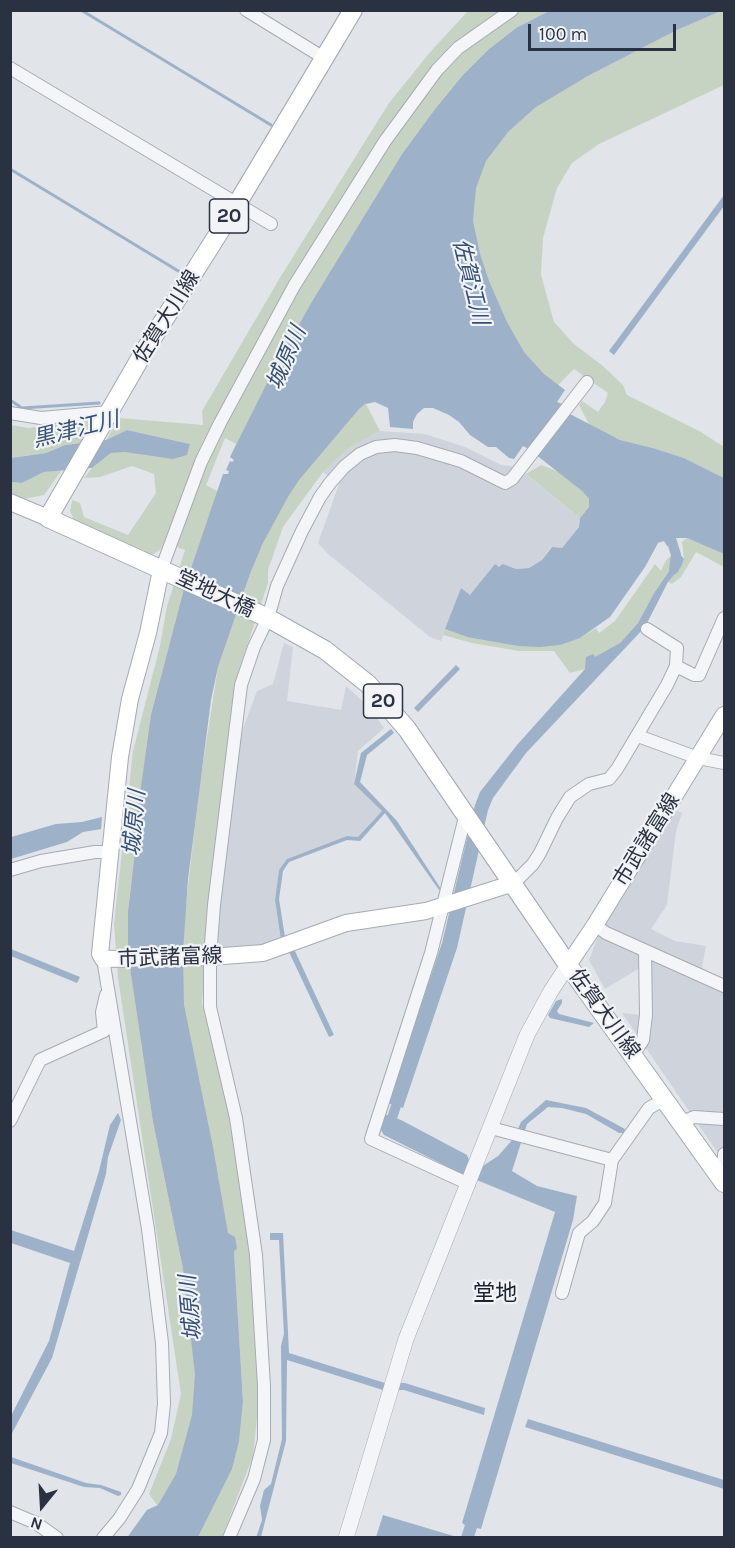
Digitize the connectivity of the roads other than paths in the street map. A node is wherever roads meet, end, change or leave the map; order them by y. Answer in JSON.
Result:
{"nodes":[{"id":1,"x":246,"y":10,"type":"edge"},
{"id":2,"x":353,"y":10,"type":"edge"},
{"id":3,"x":512,"y":10,"type":"edge"},
{"id":4,"x":324,"y":58,"type":"junction"},
{"id":5,"x":10,"y":68,"type":"edge"},
{"id":6,"x":237,"y":204,"type":"junction"},
{"id":7,"x":271,"y":224,"type":"dead end"},
{"id":8,"x":587,"y":382,"type":"dead end"},
{"id":9,"x":10,"y":413,"type":"edge"},
{"id":10,"x":107,"y":416,"type":"junction"},
{"id":11,"x":10,"y":502,"type":"edge"},
{"id":12,"x":48,"y":518,"type":"junction"},
{"id":13,"x":161,"y":570,"type":"junction"},
{"id":14,"x":268,"y":618,"type":"junction"},
{"id":15,"x":724,"y":618,"type":"edge"},
{"id":16,"x":647,"y":629,"type":"dead end"},
{"id":17,"x":676,"y":666,"type":"junction"},
{"id":18,"x":724,"y":715,"type":"edge"},
{"id":19,"x":638,"y":736,"type":"junction"},
{"id":20,"x":698,"y":758,"type":"junction"},
{"id":21,"x":724,"y":763,"type":"edge"},
{"id":22,"x":467,"y":814,"type":"junction"},
{"id":23,"x":109,"y":852,"type":"junction"},
{"id":24,"x":10,"y":870,"type":"edge"},
{"id":25,"x":514,"y":884,"type":"junction"},
{"id":26,"x":444,"y":904,"type":"junction"},
{"id":27,"x":596,"y":925,"type":"junction"},
{"id":28,"x":645,"y":951,"type":"junction"},
{"id":29,"x":210,"y":957,"type":"junction"},
{"id":30,"x":105,"y":960,"type":"junction"},
{"id":31,"x":568,"y":965,"type":"junction"},
{"id":32,"x":724,"y":986,"type":"edge"},
{"id":33,"x":108,"y":988,"type":"junction"},
{"id":34,"x":633,"y":1055,"type":"junction"},
{"id":35,"x":664,"y":1099,"type":"junction"},
{"id":36,"x":724,"y":1119,"type":"edge"},
{"id":37,"x":10,"y":1121,"type":"edge"},
{"id":38,"x":682,"y":1122,"type":"junction"},
{"id":39,"x":491,"y":1128,"type":"junction"},
{"id":40,"x":724,"y":1154,"type":"edge"},
{"id":41,"x":612,"y":1160,"type":"junction"},
{"id":42,"x":720,"y":1177,"type":"edge"},
{"id":43,"x":469,"y":1181,"type":"junction"},
{"id":44,"x":562,"y":1293,"type":"dead end"},
{"id":45,"x":10,"y":1512,"type":"edge"},
{"id":46,"x":57,"y":1538,"type":"edge"},
{"id":47,"x":103,"y":1538,"type":"edge"},
{"id":48,"x":229,"y":1538,"type":"edge"},
{"id":49,"x":346,"y":1538,"type":"edge"}],
"edges":[{"from":1,"to":4,"type":"street"},
{"from":2,"to":4,"type":"main road","name":"佐賀大川線","number":"20"},
{"from":3,"to":13,"type":"street"},
{"from":4,"to":6,"type":"main road","name":"佐賀大川線","number":"20"},
{"from":5,"to":6,"type":"street"},
{"from":6,"to":7,"type":"street"},
{"from":6,"to":10,"type":"main road","name":"佐賀大川線","number":"20"},
{"from":8,"to":14,"type":"street"},
{"from":9,"to":10,"type":"street"},
{"from":10,"to":12,"type":"main road","name":"佐賀大川線","number":"20"},
{"from":11,"to":12,"type":"main road"},
{"from":12,"to":13,"type":"main road","number":"20"},
{"from":13,"to":14,"type":"main road","name":"堂地大橋","number":"20"},
{"from":13,"to":23,"type":"main road","name":"市武諸富線"},
{"from":14,"to":22,"type":"main road","number":"20"},
{"from":14,"to":29,"type":"street"},
{"from":15,"to":17,"type":"street"},
{"from":16,"to":17,"type":"street"},
{"from":17,"to":19,"type":"street"},
{"from":18,"to":20,"type":"main road","name":"市武諸富線"},
{"from":19,"to":20,"type":"street"},
{"from":19,"to":25,"type":"street"},
{"from":20,"to":21,"type":"street"},
{"from":20,"to":27,"type":"main road","name":"市武諸富線"},
{"from":22,"to":25,"type":"main road","name":"佐賀大川線","number":"20"},
{"from":22,"to":26,"type":"street"},
{"from":23,"to":24,"type":"street"},
{"from":23,"to":30,"type":"main road","name":"市武諸富線"},
{"from":25,"to":26,"type":"main road","name":"市武諸富線"},
{"from":25,"to":31,"type":"main road","name":"佐賀大川線","number":"20"},
{"from":26,"to":29,"type":"main road","name":"市武諸富線"},
{"from":26,"to":43,"type":"street"},
{"from":27,"to":28,"type":"street"},
{"from":27,"to":31,"type":"main road","name":"市武諸富線"},
{"from":28,"to":32,"type":"street"},
{"from":28,"to":34,"type":"street"},
{"from":29,"to":30,"type":"main road","name":"市武諸富線"},
{"from":29,"to":48,"type":"street"},
{"from":30,"to":33,"type":"street"},
{"from":31,"to":34,"type":"main road","name":"佐賀大川線","number":"20"},
{"from":31,"to":39,"type":"street"},
{"from":33,"to":37,"type":"street"},
{"from":33,"to":47,"type":"street"},
{"from":34,"to":35,"type":"main road","name":"佐賀大川線","number":"20"},
{"from":35,"to":38,"type":"main road","name":"佐賀大川線","number":"20"},
{"from":35,"to":41,"type":"street"},
{"from":36,"to":38,"type":"street"},
{"from":38,"to":42,"type":"main road","name":"佐賀大川線","number":"20"},
{"from":39,"to":41,"type":"street"},
{"from":39,"to":43,"type":"street"},
{"from":40,"to":42,"type":"street"},
{"from":41,"to":44,"type":"street"},
{"from":43,"to":49,"type":"street"},
{"from":45,"to":46,"type":"street"}]}
